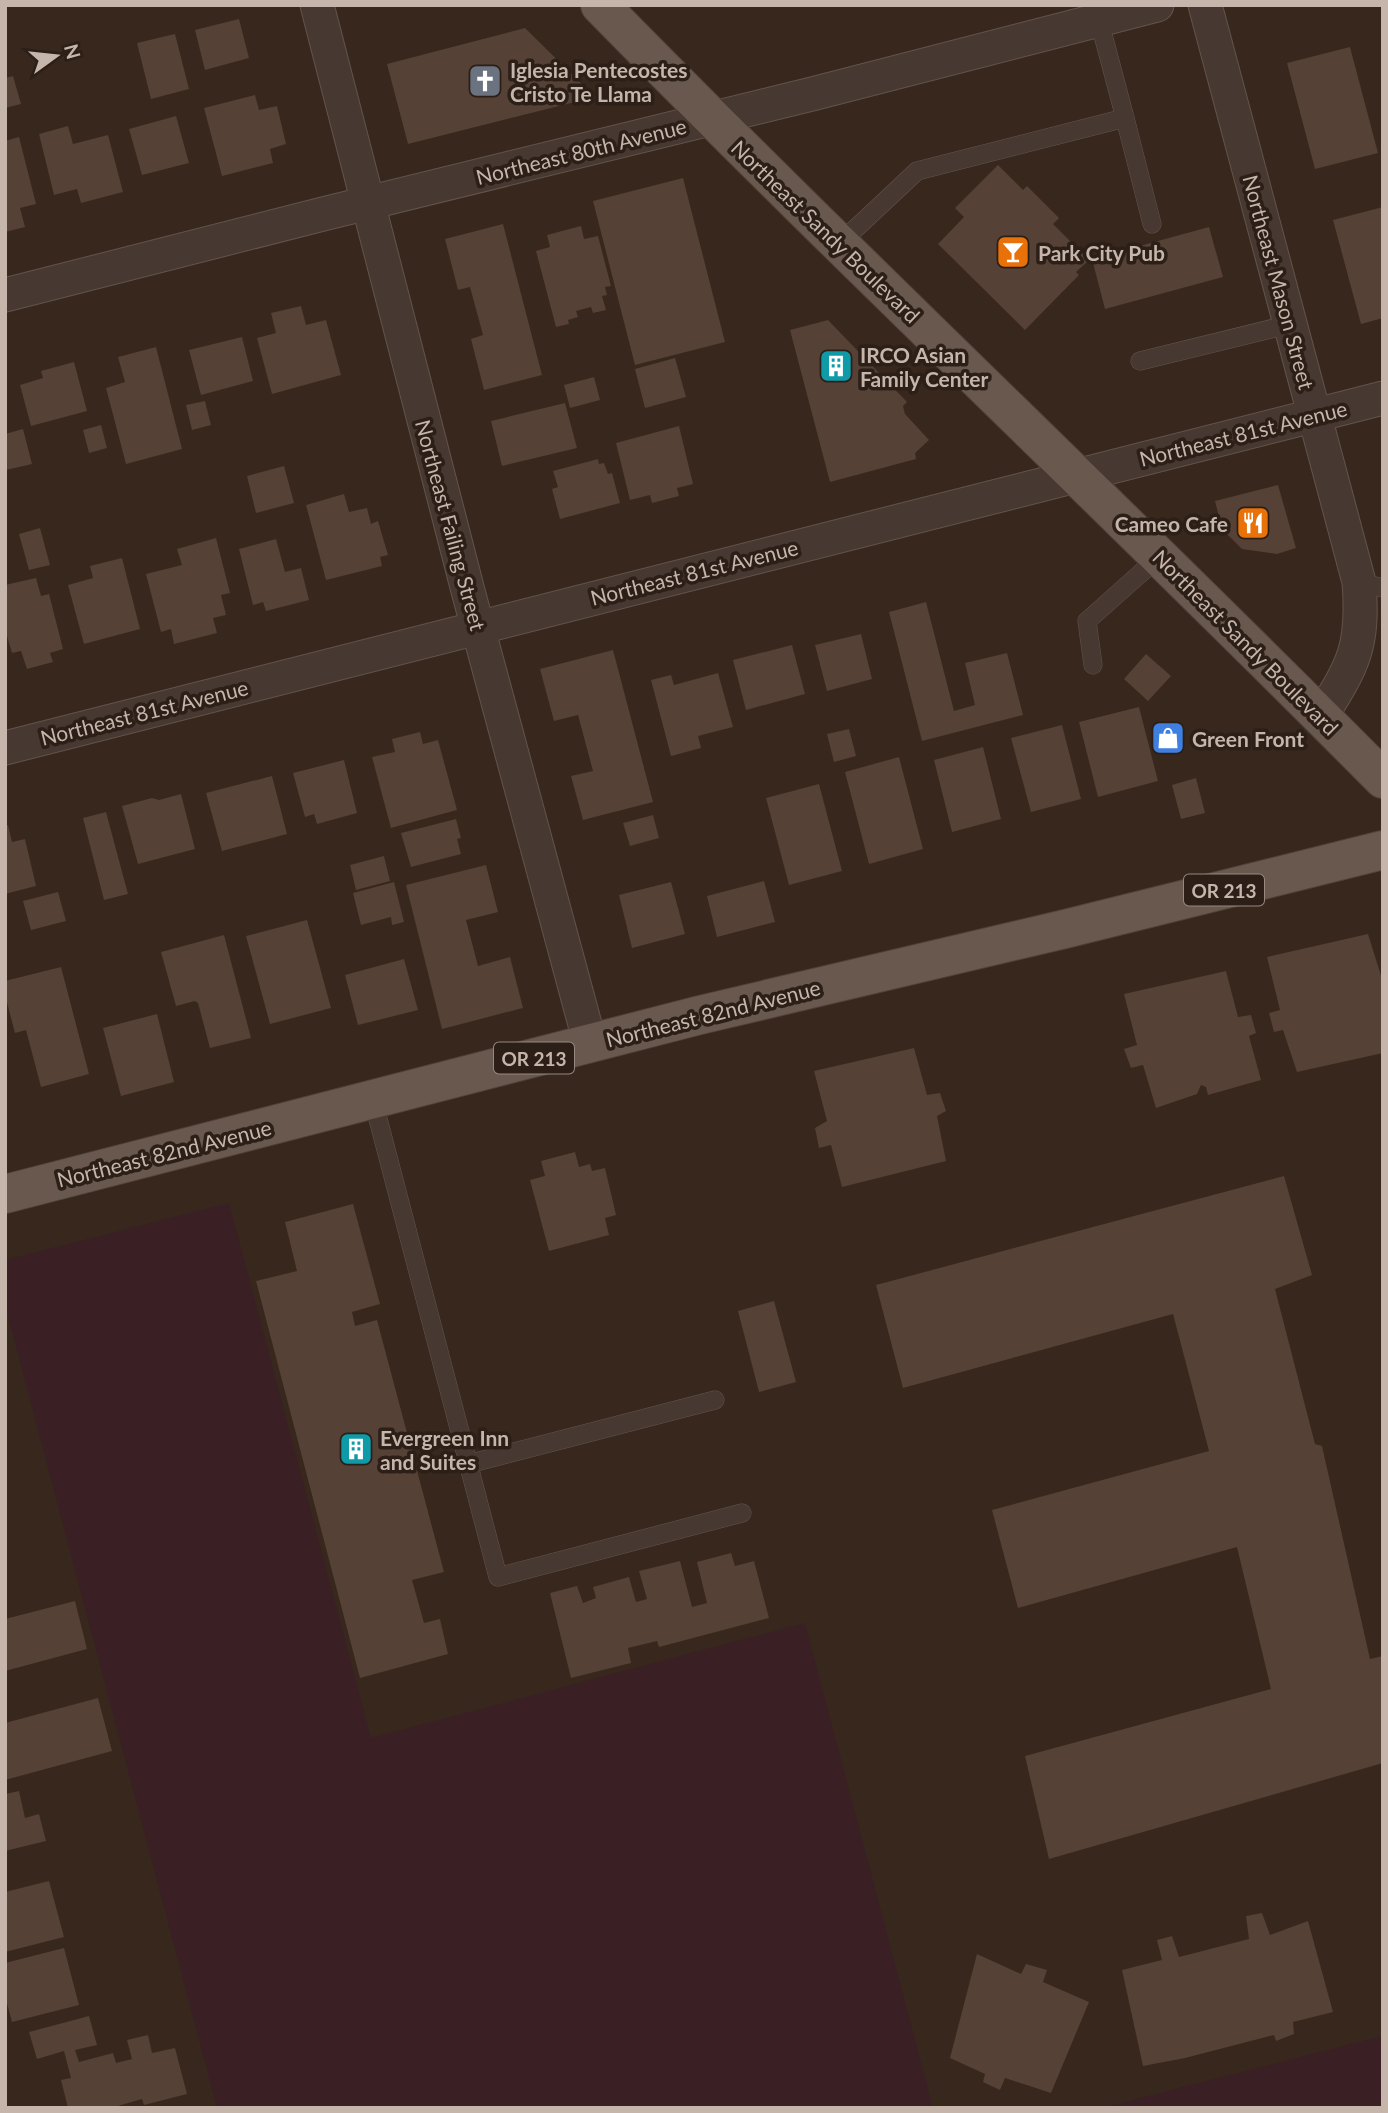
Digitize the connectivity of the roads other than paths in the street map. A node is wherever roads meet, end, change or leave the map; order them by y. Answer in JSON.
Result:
{"nodes":[{"id":1,"x":317,"y":5,"type":"edge"},
{"id":2,"x":600,"y":5,"type":"edge"},
{"id":3,"x":1157,"y":5,"type":"edge"},
{"id":4,"x":1205,"y":5,"type":"edge"},
{"id":5,"x":1099,"y":20,"type":"junction"},
{"id":6,"x":711,"y":118,"type":"junction"},
{"id":7,"x":1125,"y":118,"type":"junction"},
{"id":8,"x":366,"y":203,"type":"junction"},
{"id":9,"x":1152,"y":224,"type":"dead end"},
{"id":10,"x":838,"y":245,"type":"junction"},
{"id":11,"x":5,"y":295,"type":"edge"},
{"id":12,"x":1291,"y":324,"type":"junction"},
{"id":13,"x":1140,"y":361,"type":"dead end"},
{"id":14,"x":1383,"y":398,"type":"edge"},
{"id":15,"x":1315,"y":415,"type":"junction"},
{"id":16,"x":1077,"y":475,"type":"junction"},
{"id":17,"x":1160,"y":556,"type":"junction"},
{"id":18,"x":1371,"y":585,"type":"edge"},
{"id":19,"x":478,"y":627,"type":"junction"},
{"id":20,"x":1093,"y":665,"type":"dead end"},
{"id":21,"x":1321,"y":716,"type":"junction"},
{"id":22,"x":5,"y":748,"type":"edge"},
{"id":23,"x":1383,"y":779,"type":"edge"},
{"id":24,"x":1383,"y":850,"type":"edge"},
{"id":25,"x":590,"y":1043,"type":"junction"},
{"id":26,"x":373,"y":1100,"type":"junction"},
{"id":27,"x":5,"y":1194,"type":"edge"},
{"id":28,"x":715,"y":1400,"type":"dead end"},
{"id":29,"x":468,"y":1464,"type":"junction"},
{"id":30,"x":742,"y":1513,"type":"dead end"}],
"edges":[{"from":1,"to":8,"type":"street","name":"Northeast Failing Street"},
{"from":2,"to":6,"type":"main road","name":"Northeast Sandy Boulevard"},
{"from":3,"to":5,"type":"street","name":"Northeast 80th Avenue"},
{"from":4,"to":12,"type":"street","name":"Northeast Mason Street"},
{"from":5,"to":6,"type":"street","name":"Northeast 80th Avenue"},
{"from":5,"to":7,"type":"lane"},
{"from":6,"to":8,"type":"street","name":"Northeast 80th Avenue"},
{"from":6,"to":10,"type":"main road","name":"Northeast Sandy Boulevard"},
{"from":7,"to":9,"type":"lane"},
{"from":7,"to":10,"type":"lane"},
{"from":8,"to":11,"type":"street","name":"Northeast 80th Avenue"},
{"from":8,"to":19,"type":"street","name":"Northeast Failing Street"},
{"from":10,"to":16,"type":"main road","name":"Northeast Sandy Boulevard"},
{"from":12,"to":13,"type":"lane"},
{"from":12,"to":15,"type":"street","name":"Northeast Mason Street"},
{"from":14,"to":15,"type":"street","name":"Northeast 81st Avenue"},
{"from":15,"to":16,"type":"street","name":"Northeast 81st Avenue"},
{"from":15,"to":18,"type":"street","name":"Northeast Mason Street"},
{"from":16,"to":17,"type":"main road","name":"Northeast Sandy Boulevard"},
{"from":16,"to":19,"type":"street","name":"Northeast 81st Avenue"},
{"from":17,"to":20,"type":"lane"},
{"from":17,"to":21,"type":"main road","name":"Northeast Sandy Boulevard"},
{"from":18,"to":21,"type":"street","name":"Northeast Mason Street"},
{"from":19,"to":22,"type":"street","name":"Northeast 81st Avenue"},
{"from":19,"to":25,"type":"street","name":"Northeast Failing Street"},
{"from":21,"to":23,"type":"main road","name":"Northeast Sandy Boulevard"},
{"from":24,"to":25,"type":"main road","name":"Northeast 82nd Avenue","number":"OR 213"},
{"from":25,"to":26,"type":"main road","name":"Northeast 82nd Avenue","number":"OR 213"},
{"from":26,"to":27,"type":"main road","name":"Northeast 82nd Avenue","number":"OR 213"},
{"from":26,"to":29,"type":"lane"},
{"from":28,"to":29,"type":"lane"},
{"from":29,"to":30,"type":"lane"}]}
